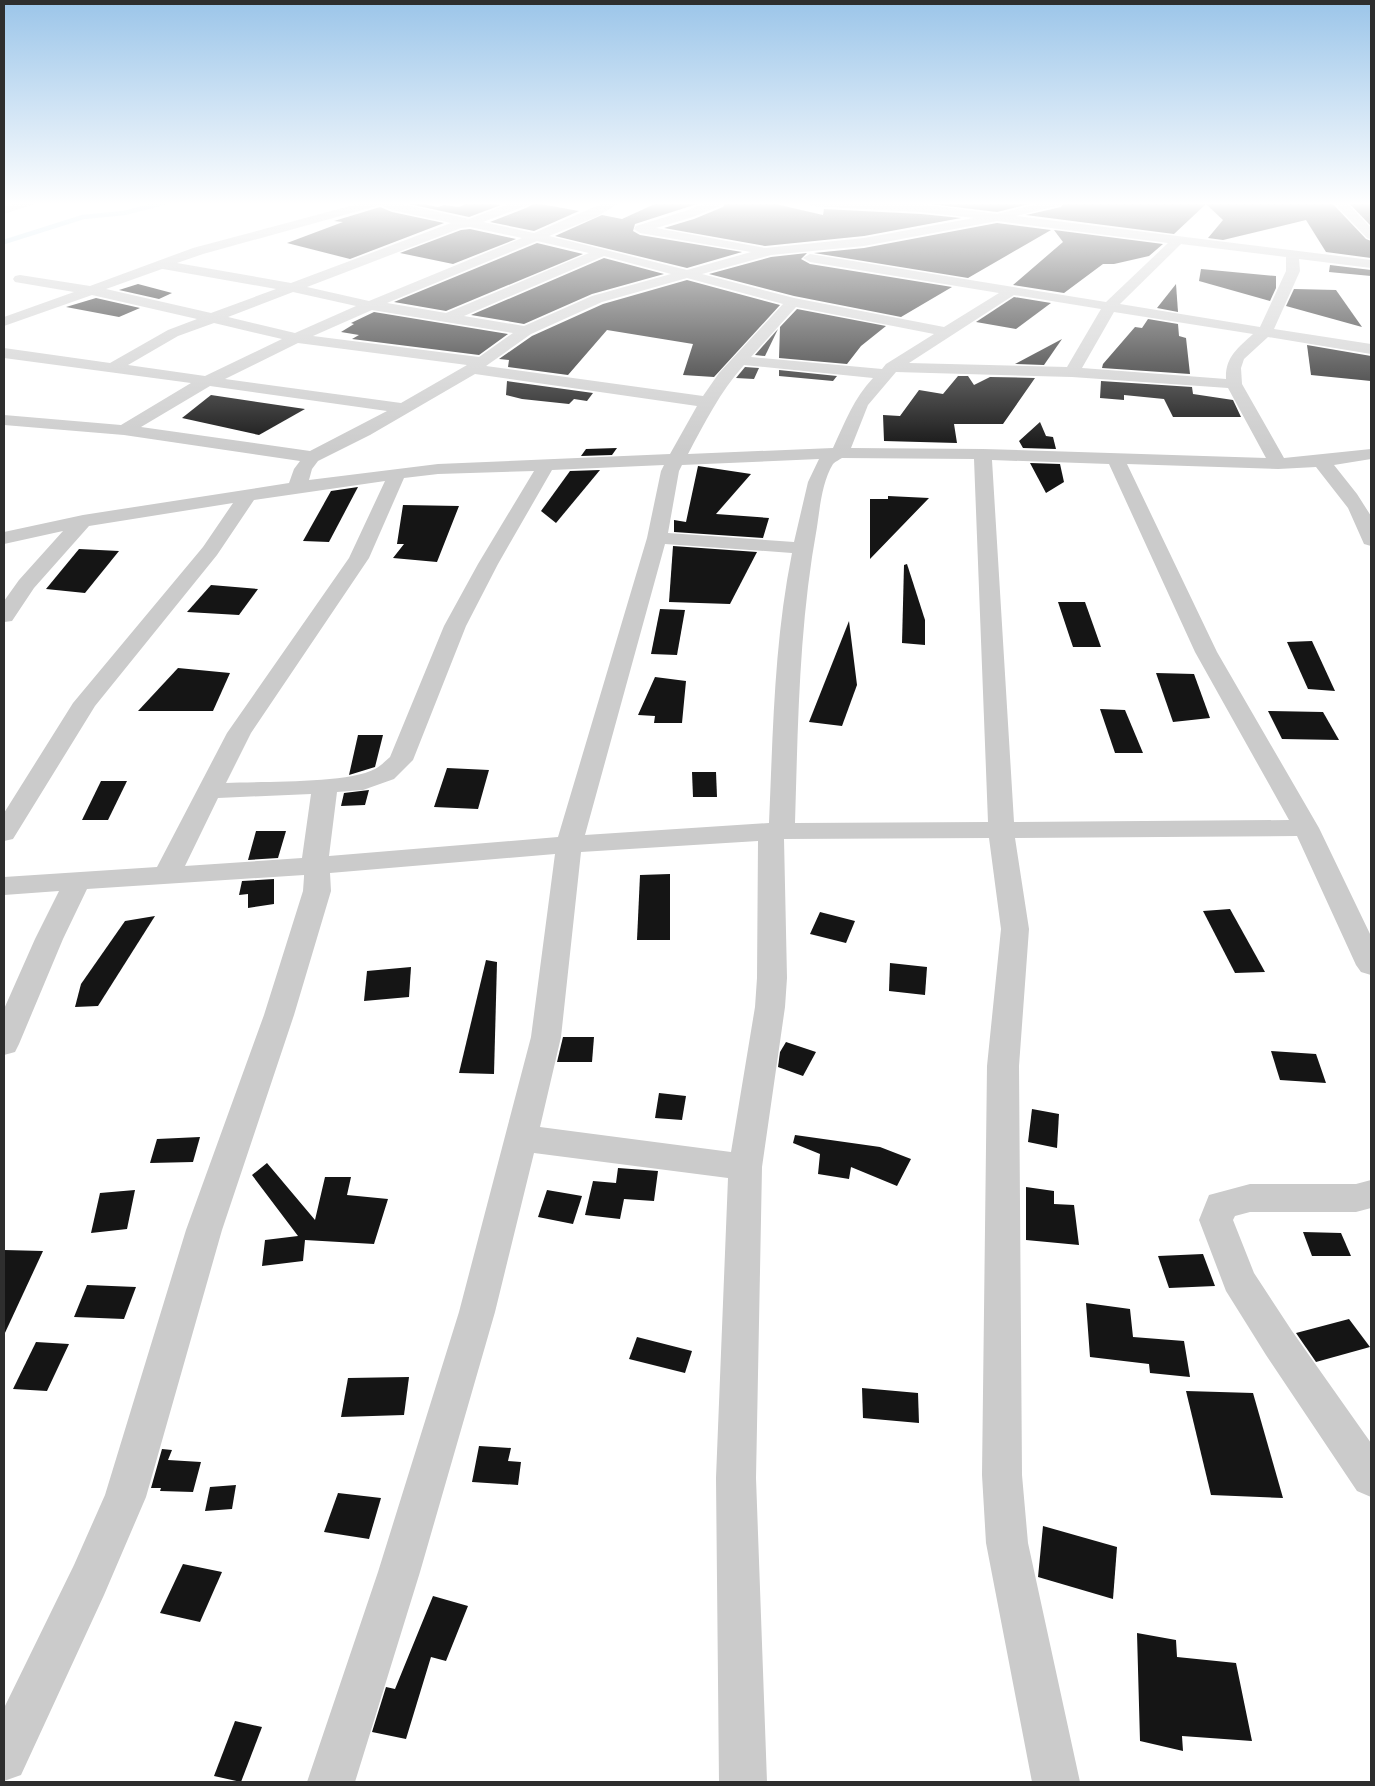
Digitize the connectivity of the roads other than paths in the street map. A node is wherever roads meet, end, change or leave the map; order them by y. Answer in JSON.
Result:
{"nodes":[{"id":1,"x":60,"y":285,"type":"edge"},
{"id":2,"x":103,"y":285,"type":"edge"},
{"id":3,"x":275,"y":285,"type":"edge"},
{"id":4,"x":297,"y":285,"type":"edge"},
{"id":5,"x":418,"y":285,"type":"edge"},
{"id":6,"x":524,"y":285,"type":"edge"},
{"id":7,"x":646,"y":285,"type":"edge"},
{"id":8,"x":730,"y":285,"type":"edge"},
{"id":9,"x":977,"y":285,"type":"edge"},
{"id":10,"x":1131,"y":285,"type":"edge"},
{"id":11,"x":1287,"y":285,"type":"edge"},
{"id":12,"x":290,"y":288,"type":"junction"},
{"id":13,"x":89,"y":290,"type":"junction"},
{"id":14,"x":1011,"y":291,"type":"junction"},
{"id":15,"x":793,"y":302,"type":"junction"},
{"id":16,"x":370,"y":305,"type":"junction"},
{"id":17,"x":1110,"y":306,"type":"junction"},
{"id":18,"x":214,"y":318,"type":"junction"},
{"id":19,"x":447,"y":318,"type":"junction"},
{"id":20,"x":4,"y":322,"type":"edge"},
{"id":21,"x":1266,"y":330,"type":"junction"},
{"id":22,"x":526,"y":331,"type":"junction"},
{"id":23,"x":947,"y":332,"type":"junction"},
{"id":24,"x":296,"y":338,"type":"junction"},
{"id":25,"x":1371,"y":349,"type":"edge"},
{"id":26,"x":4,"y":353,"type":"edge"},
{"id":27,"x":738,"y":360,"type":"junction"},
{"id":28,"x":477,"y":366,"type":"junction"},
{"id":29,"x":110,"y":369,"type":"junction"},
{"id":30,"x":889,"y":370,"type":"junction"},
{"id":31,"x":1072,"y":372,"type":"junction"},
{"id":32,"x":205,"y":382,"type":"junction"},
{"id":33,"x":1234,"y":384,"type":"junction"},
{"id":34,"x":707,"y":402,"type":"junction"},
{"id":35,"x":404,"y":408,"type":"junction"},
{"id":36,"x":4,"y":420,"type":"edge"},
{"id":37,"x":124,"y":430,"type":"junction"},
{"id":38,"x":840,"y":453,"type":"junction"},
{"id":39,"x":983,"y":454,"type":"junction"},
{"id":40,"x":1371,"y":454,"type":"edge"},
{"id":41,"x":312,"y":457,"type":"junction"},
{"id":42,"x":678,"y":459,"type":"junction"},
{"id":43,"x":1116,"y":460,"type":"junction"},
{"id":44,"x":1321,"y":461,"type":"junction"},
{"id":45,"x":1278,"y":464,"type":"junction"},
{"id":46,"x":546,"y":465,"type":"junction"},
{"id":47,"x":397,"y":473,"type":"junction"},
{"id":48,"x":297,"y":488,"type":"junction"},
{"id":49,"x":247,"y":496,"type":"junction"},
{"id":50,"x":1367,"y":516,"type":"edge"},
{"id":51,"x":83,"y":521,"type":"junction"},
{"id":52,"x":4,"y":538,"type":"edge"},
{"id":53,"x":657,"y":538,"type":"junction"},
{"id":54,"x":1371,"y":540,"type":"edge"},
{"id":55,"x":802,"y":548,"type":"junction"},
{"id":56,"x":4,"y":616,"type":"edge"},
{"id":57,"x":325,"y":786,"type":"junction"},
{"id":58,"x":210,"y":791,"type":"junction"},
{"id":59,"x":1306,"y":828,"type":"junction"},
{"id":60,"x":1001,"y":830,"type":"junction"},
{"id":61,"x":777,"y":831,"type":"junction"},
{"id":62,"x":4,"y":833,"type":"edge"},
{"id":63,"x":569,"y":844,"type":"junction"},
{"id":64,"x":314,"y":866,"type":"junction"},
{"id":65,"x":167,"y":874,"type":"junction"},
{"id":66,"x":78,"y":881,"type":"junction"},
{"id":67,"x":4,"y":886,"type":"edge"},
{"id":68,"x":1371,"y":965,"type":"edge"},
{"id":69,"x":4,"y":1044,"type":"edge"},
{"id":70,"x":520,"y":1138,"type":"junction"},
{"id":71,"x":745,"y":1167,"type":"junction"},
{"id":72,"x":1371,"y":1194,"type":"edge"},
{"id":73,"x":1371,"y":1477,"type":"edge"},
{"id":74,"x":4,"y":1758,"type":"edge"},
{"id":75,"x":331,"y":1782,"type":"edge"},
{"id":76,"x":743,"y":1782,"type":"edge"},
{"id":77,"x":1056,"y":1782,"type":"edge"}],
"edges":[{"from":1,"to":13,"type":"street"},
{"from":2,"to":13,"type":"street"},
{"from":3,"to":12,"type":"street"},
{"from":4,"to":12,"type":"street"},
{"from":5,"to":16,"type":"street"},
{"from":6,"to":19,"type":"street"},
{"from":7,"to":22,"type":"street"},
{"from":8,"to":15,"type":"street"},
{"from":9,"to":14,"type":"street"},
{"from":10,"to":17,"type":"street"},
{"from":11,"to":21,"type":"street"},
{"from":12,"to":16,"type":"street"},
{"from":12,"to":18,"type":"street"},
{"from":13,"to":18,"type":"street"},
{"from":13,"to":20,"type":"street"},
{"from":14,"to":17,"type":"street"},
{"from":14,"to":23,"type":"street"},
{"from":15,"to":23,"type":"street"},
{"from":15,"to":27,"type":"street"},
{"from":16,"to":19,"type":"street"},
{"from":16,"to":24,"type":"street"},
{"from":17,"to":21,"type":"street"},
{"from":17,"to":31,"type":"street"},
{"from":18,"to":24,"type":"street"},
{"from":18,"to":29,"type":"street"},
{"from":19,"to":22,"type":"street"},
{"from":21,"to":25,"type":"street"},
{"from":21,"to":33,"type":"street"},
{"from":22,"to":28,"type":"street"},
{"from":23,"to":30,"type":"street"},
{"from":24,"to":28,"type":"street"},
{"from":24,"to":32,"type":"street"},
{"from":26,"to":29,"type":"street"},
{"from":27,"to":30,"type":"street"},
{"from":27,"to":34,"type":"street"},
{"from":28,"to":34,"type":"street"},
{"from":28,"to":35,"type":"street"},
{"from":29,"to":32,"type":"street"},
{"from":30,"to":31,"type":"street"},
{"from":30,"to":38,"type":"street"},
{"from":31,"to":33,"type":"street"},
{"from":32,"to":35,"type":"street"},
{"from":32,"to":37,"type":"street"},
{"from":33,"to":45,"type":"street"},
{"from":34,"to":42,"type":"street"},
{"from":35,"to":41,"type":"street"},
{"from":36,"to":37,"type":"street"},
{"from":37,"to":41,"type":"street"},
{"from":38,"to":39,"type":"street"},
{"from":38,"to":42,"type":"street"},
{"from":38,"to":55,"type":"street"},
{"from":39,"to":43,"type":"street"},
{"from":39,"to":60,"type":"street"},
{"from":40,"to":44,"type":"street"},
{"from":41,"to":48,"type":"street"},
{"from":42,"to":46,"type":"street"},
{"from":42,"to":53,"type":"street"},
{"from":43,"to":45,"type":"street"},
{"from":43,"to":59,"type":"street"},
{"from":44,"to":45,"type":"street"},
{"from":44,"to":50,"type":"street"},
{"from":46,"to":47,"type":"street"},
{"from":46,"to":57,"type":"street"},
{"from":47,"to":48,"type":"street"},
{"from":47,"to":58,"type":"street"},
{"from":48,"to":49,"type":"street"},
{"from":49,"to":51,"type":"street"},
{"from":49,"to":62,"type":"street"},
{"from":50,"to":54,"type":"street"},
{"from":51,"to":52,"type":"street"},
{"from":51,"to":56,"type":"street"},
{"from":53,"to":55,"type":"street"},
{"from":53,"to":63,"type":"street"},
{"from":55,"to":61,"type":"street"},
{"from":57,"to":58,"type":"street"},
{"from":57,"to":64,"type":"street"},
{"from":58,"to":65,"type":"street"},
{"from":59,"to":60,"type":"street"},
{"from":59,"to":68,"type":"street"},
{"from":60,"to":61,"type":"street"},
{"from":60,"to":77,"type":"street"},
{"from":61,"to":63,"type":"street"},
{"from":61,"to":71,"type":"street"},
{"from":63,"to":64,"type":"street"},
{"from":63,"to":70,"type":"street"},
{"from":64,"to":65,"type":"street"},
{"from":64,"to":74,"type":"street"},
{"from":65,"to":66,"type":"street"},
{"from":66,"to":67,"type":"street"},
{"from":66,"to":69,"type":"street"},
{"from":70,"to":71,"type":"street"},
{"from":70,"to":75,"type":"street"},
{"from":71,"to":76,"type":"street"},
{"from":72,"to":73,"type":"street"}]}
